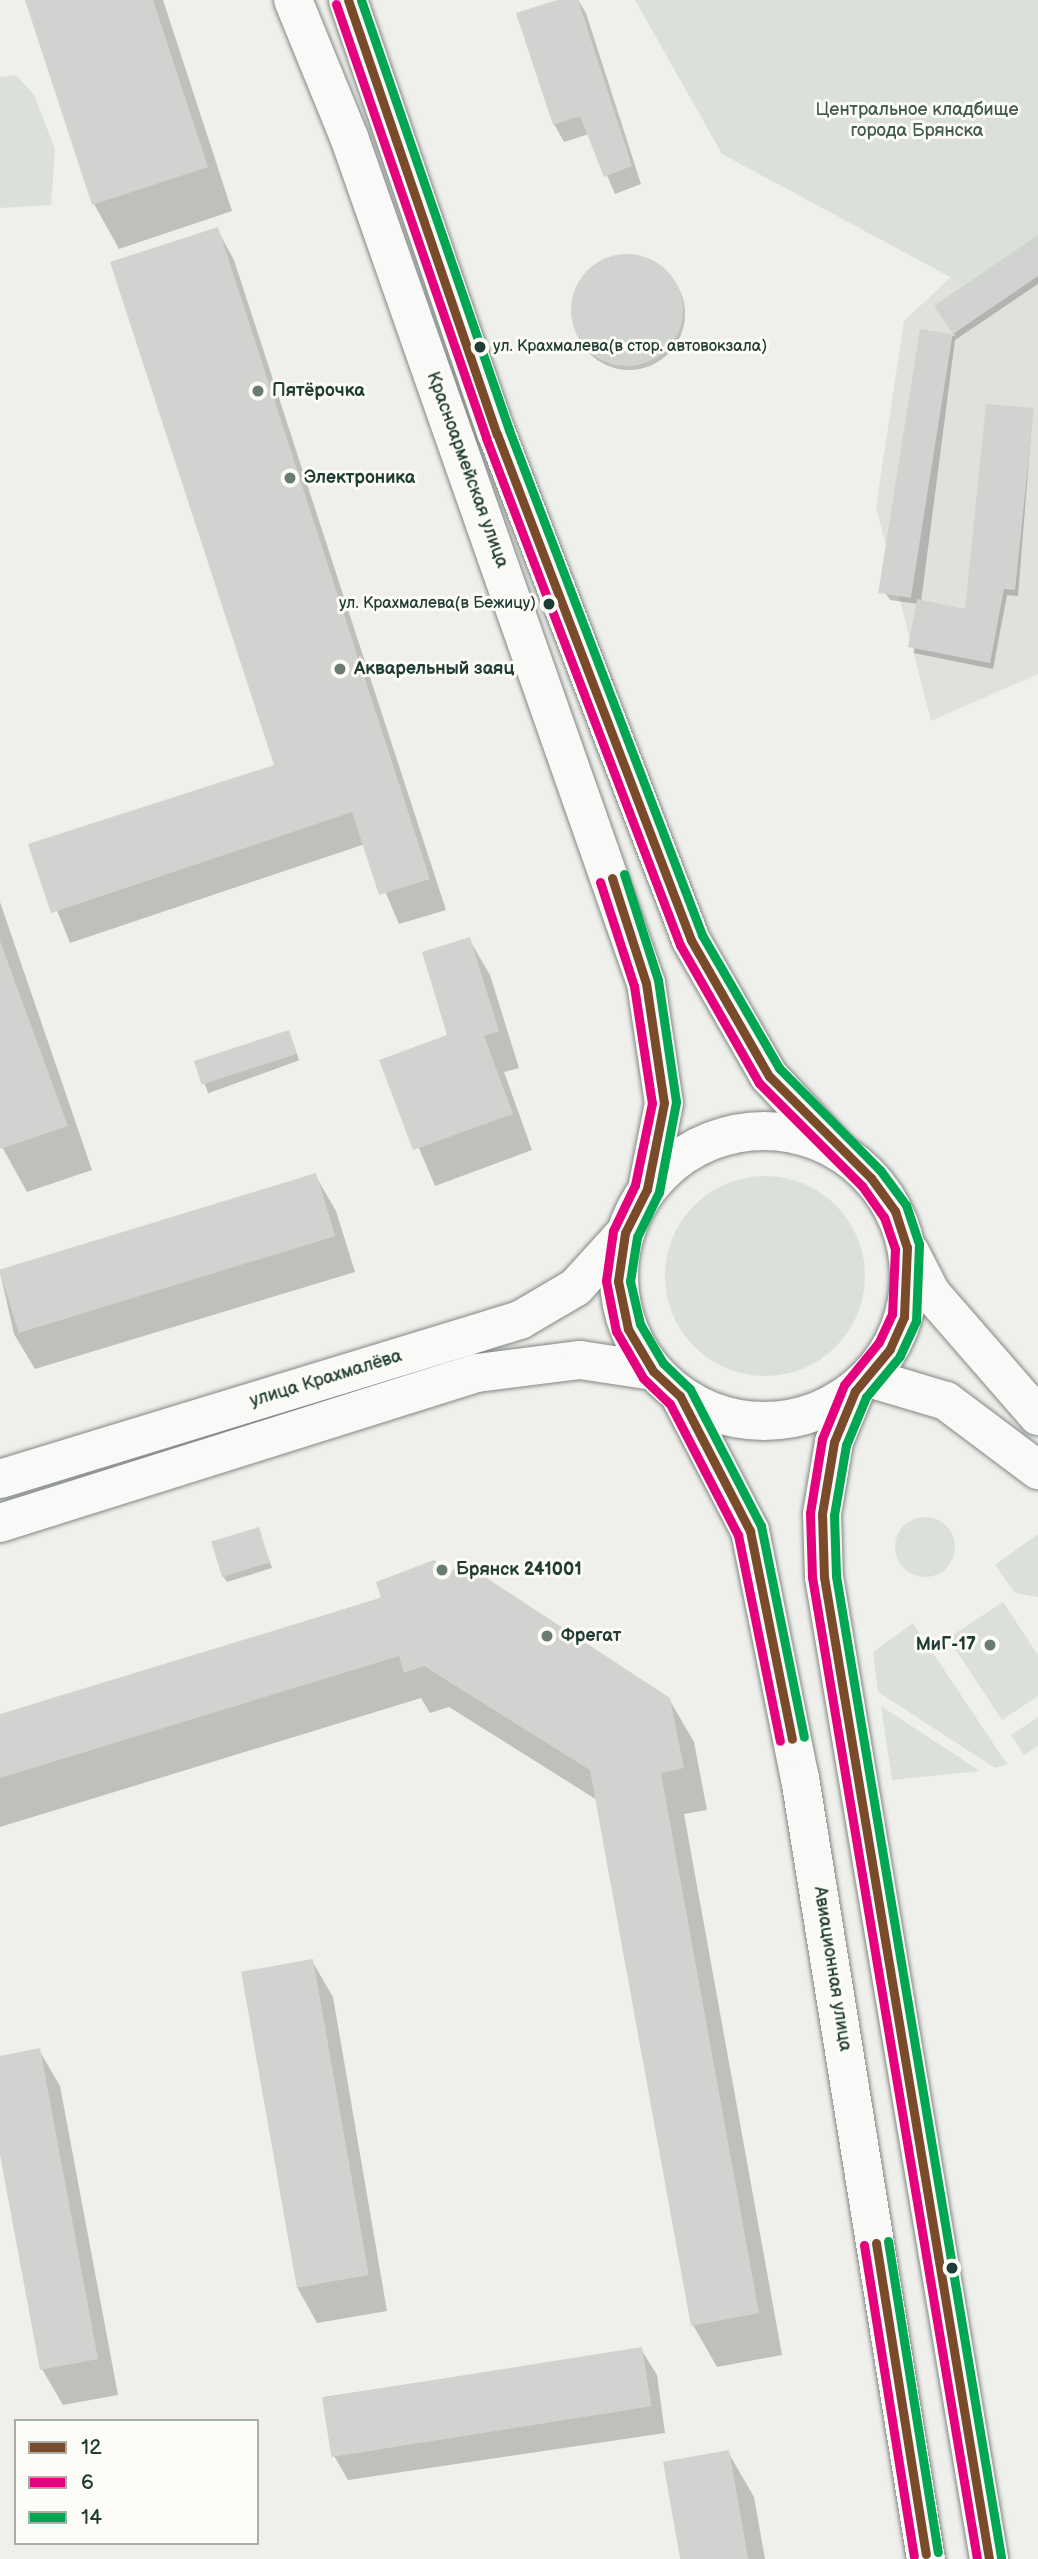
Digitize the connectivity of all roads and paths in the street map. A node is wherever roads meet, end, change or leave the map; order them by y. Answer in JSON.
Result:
{"nodes":[{"id":1,"x":293,"y":0,"type":"edge"},
{"id":2,"x":348,"y":0,"type":"edge"},
{"id":3,"x":839,"y":1152,"type":"junction"},
{"id":4,"x":648,"y":1189,"type":"junction"},
{"id":5,"x":625,"y":1233,"type":"junction"},
{"id":6,"x":907,"y":1247,"type":"junction"},
{"id":7,"x":667,"y":1383,"type":"junction"},
{"id":8,"x":862,"y":1384,"type":"junction"},
{"id":9,"x":1038,"y":1416,"type":"edge"},
{"id":10,"x":1038,"y":1470,"type":"edge"},
{"id":11,"x":0,"y":1479,"type":"edge"},
{"id":12,"x":0,"y":1523,"type":"edge"},
{"id":13,"x":926,"y":2559,"type":"edge"},
{"id":14,"x":989,"y":2559,"type":"edge"}],
"edges":[{"from":1,"to":4,"type":"main road","name":"Красноармейская улица"},
{"from":2,"to":3,"type":"main road"},
{"from":3,"to":4,"type":"main road"},
{"from":3,"to":6,"type":"main road"},
{"from":4,"to":5,"type":"main road"},
{"from":5,"to":7,"type":"main road","name":"Авиационная улица"},
{"from":5,"to":11,"type":"main road","name":"улица Крахмалёва"},
{"from":6,"to":8,"type":"main road"},
{"from":6,"to":9,"type":"main road"},
{"from":7,"to":8,"type":"main road"},
{"from":7,"to":12,"type":"main road"},
{"from":7,"to":13,"type":"main road","name":"Авиационная улица"},
{"from":8,"to":10,"type":"main road"},
{"from":8,"to":14,"type":"main road"}]}
